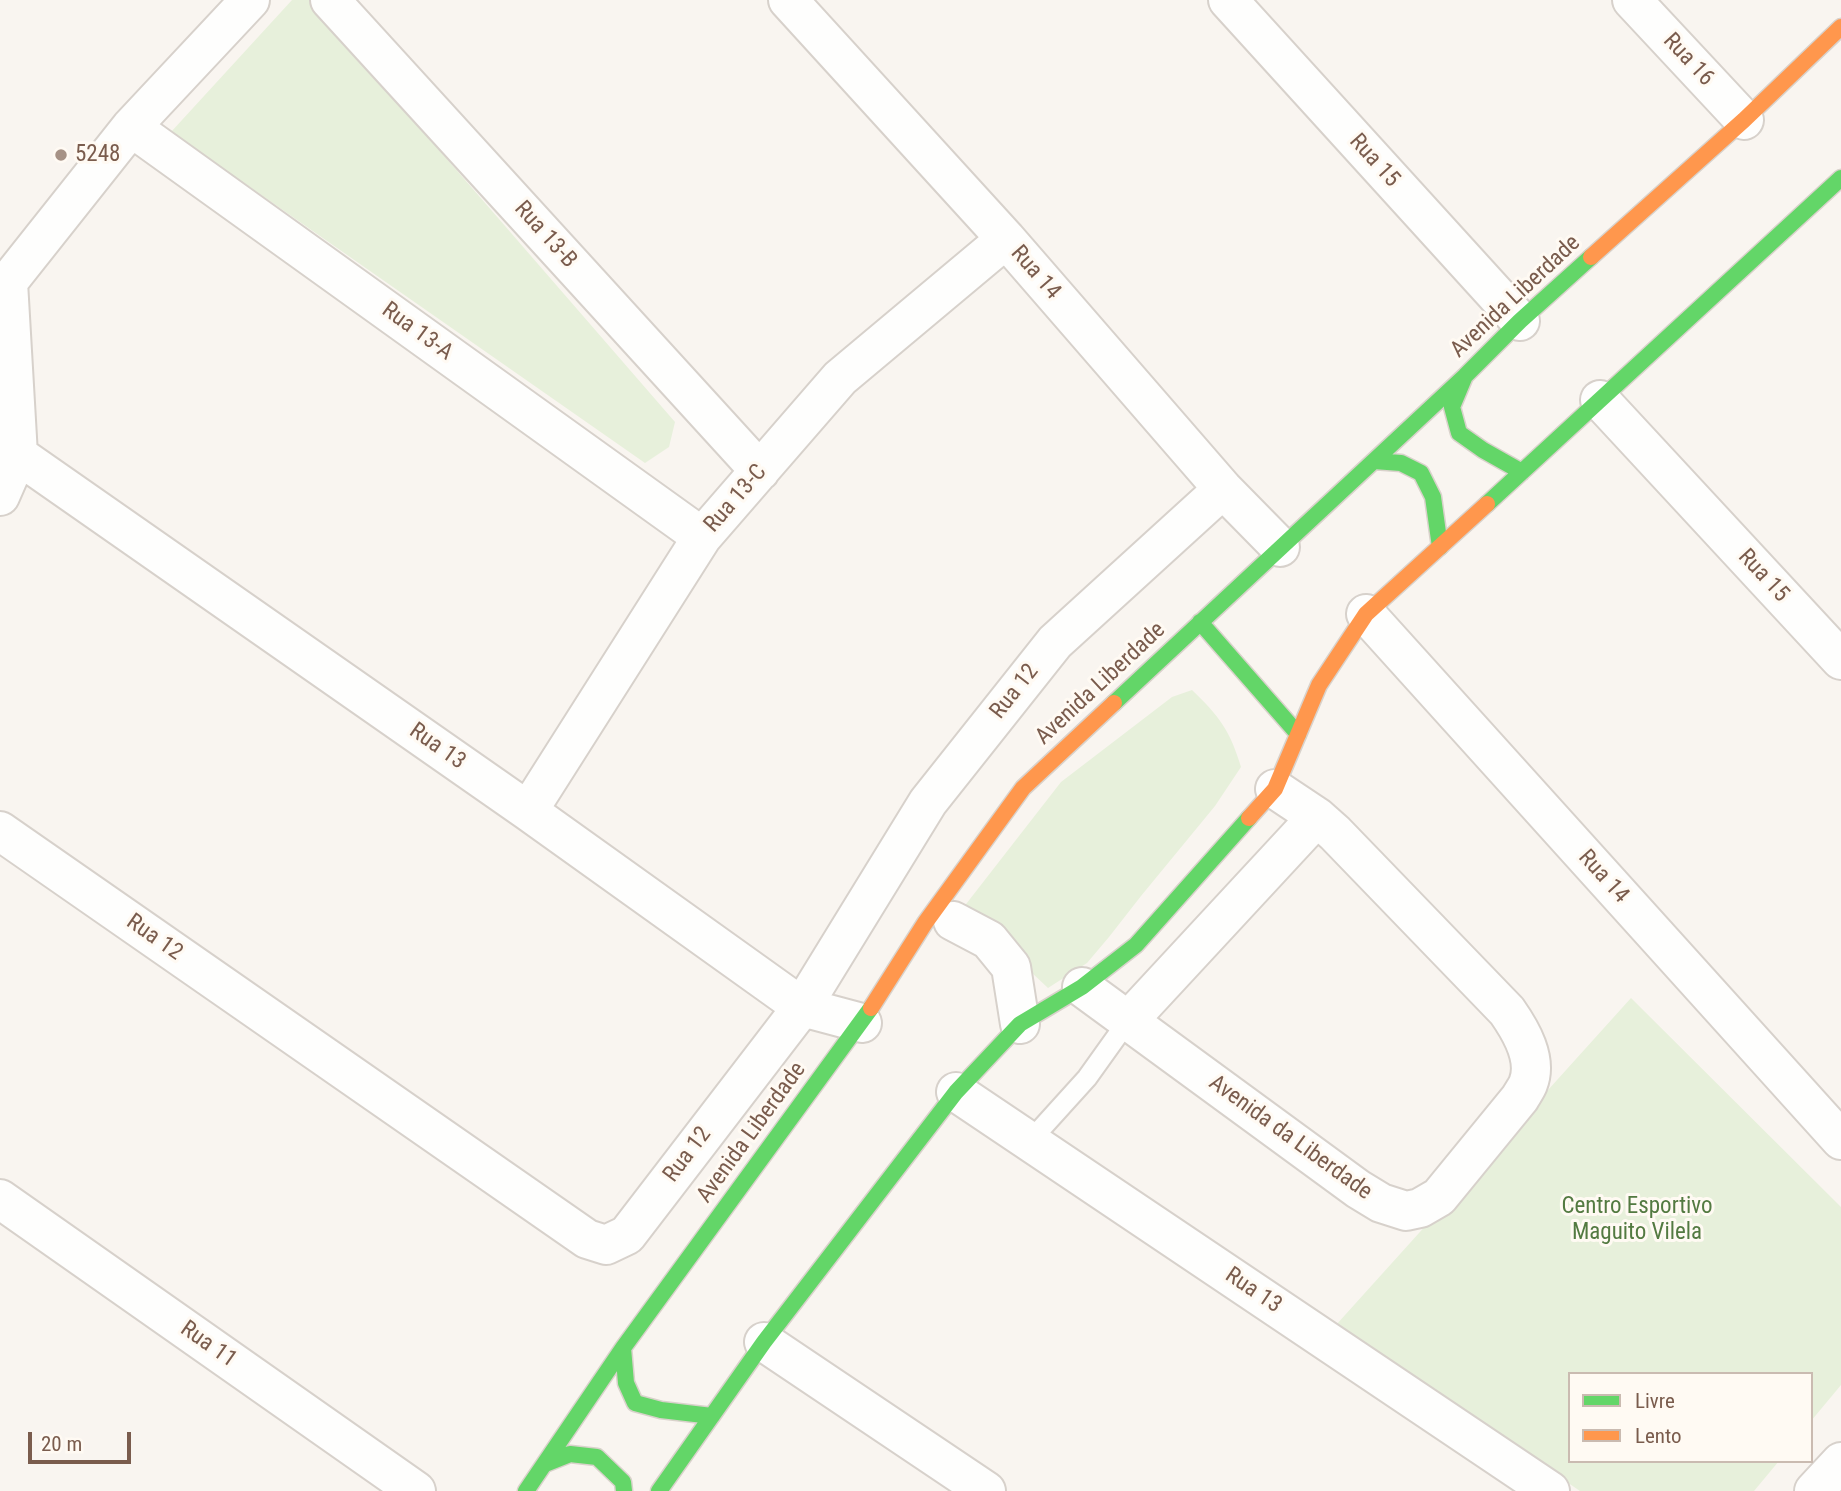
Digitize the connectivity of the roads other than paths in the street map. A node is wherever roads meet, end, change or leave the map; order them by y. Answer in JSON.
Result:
{"nodes":[{"id":1,"x":250,"y":0,"type":"edge"},
{"id":2,"x":330,"y":0,"type":"edge"},
{"id":3,"x":789,"y":0,"type":"edge"},
{"id":4,"x":1228,"y":0,"type":"edge"},
{"id":5,"x":1632,"y":0,"type":"edge"},
{"id":6,"x":1841,"y":27,"type":"edge"},
{"id":7,"x":1744,"y":120,"type":"junction"},
{"id":8,"x":131,"y":127,"type":"junction"},
{"id":9,"x":1837,"y":190,"type":"edge"},
{"id":10,"x":1006,"y":239,"type":"junction"},
{"id":11,"x":4,"y":281,"type":"edge"},
{"id":12,"x":1520,"y":321,"type":"junction"},
{"id":13,"x":1465,"y":376,"type":"junction"},
{"id":14,"x":1600,"y":400,"type":"junction"},
{"id":15,"x":18,"y":456,"type":"junction"},
{"id":16,"x":1374,"y":461,"type":"junction"},
{"id":17,"x":760,"y":471,"type":"junction"},
{"id":18,"x":1522,"y":472,"type":"junction"},
{"id":19,"x":1223,"y":489,"type":"junction"},
{"id":20,"x":0,"y":496,"type":"edge"},
{"id":21,"x":702,"y":537,"type":"junction"},
{"id":22,"x":1280,"y":547,"type":"junction"},
{"id":23,"x":1440,"y":547,"type":"junction"},
{"id":24,"x":1366,"y":614,"type":"junction"},
{"id":25,"x":1200,"y":622,"type":"junction"},
{"id":26,"x":1841,"y":660,"type":"edge"},
{"id":27,"x":1298,"y":734,"type":"junction"},
{"id":28,"x":1275,"y":789,"type":"junction"},
{"id":29,"x":528,"y":811,"type":"junction"},
{"id":30,"x":1317,"y":817,"type":"junction"},
{"id":31,"x":0,"y":831,"type":"edge"},
{"id":32,"x":953,"y":921,"type":"dead end"},
{"id":33,"x":1082,"y":987,"type":"junction"},
{"id":34,"x":802,"y":1007,"type":"junction"},
{"id":35,"x":1128,"y":1022,"type":"junction"},
{"id":36,"x":862,"y":1023,"type":"junction"},
{"id":37,"x":1020,"y":1024,"type":"junction"},
{"id":38,"x":956,"y":1092,"type":"junction"},
{"id":39,"x":1841,"y":1140,"type":"edge"},
{"id":40,"x":1030,"y":1141,"type":"junction"},
{"id":41,"x":0,"y":1199,"type":"edge"},
{"id":42,"x":764,"y":1342,"type":"junction"},
{"id":43,"x":623,"y":1348,"type":"junction"},
{"id":44,"x":712,"y":1416,"type":"junction"},
{"id":45,"x":1841,"y":1462,"type":"edge"},
{"id":46,"x":545,"y":1464,"type":"junction"},
{"id":47,"x":416,"y":1491,"type":"edge"},
{"id":48,"x":526,"y":1491,"type":"edge"},
{"id":49,"x":624,"y":1491,"type":"edge"},
{"id":50,"x":659,"y":1491,"type":"edge"},
{"id":51,"x":986,"y":1491,"type":"edge"},
{"id":52,"x":1550,"y":1491,"type":"edge"},
{"id":53,"x":1814,"y":1491,"type":"edge"}],
"edges":[{"from":1,"to":8,"type":"street"},
{"from":2,"to":17,"type":"street","name":"Rua 13-B"},
{"from":3,"to":10,"type":"street","name":"Rua 14"},
{"from":4,"to":12,"type":"street","name":"Rua 15"},
{"from":5,"to":7,"type":"street","name":"Rua 16"},
{"from":6,"to":7,"type":"street","name":"Avenida Liberdade"},
{"from":7,"to":12,"type":"street","name":"Avenida Liberdade"},
{"from":8,"to":11,"type":"street"},
{"from":8,"to":21,"type":"street","name":"Rua 13-A"},
{"from":9,"to":14,"type":"street"},
{"from":10,"to":17,"type":"street","name":"Rua 13-C"},
{"from":10,"to":19,"type":"street","name":"Rua 14"},
{"from":11,"to":15,"type":"street"},
{"from":12,"to":13,"type":"street","name":"Avenida Liberdade"},
{"from":13,"to":16,"type":"street","name":"Avenida Liberdade"},
{"from":13,"to":18,"type":"street"},
{"from":14,"to":18,"type":"street"},
{"from":14,"to":26,"type":"street","name":"Rua 15"},
{"from":15,"to":20,"type":"street"},
{"from":15,"to":29,"type":"street","name":"Rua 13"},
{"from":16,"to":22,"type":"street","name":"Avenida Liberdade"},
{"from":16,"to":23,"type":"street"},
{"from":17,"to":21,"type":"street","name":"Rua 13-C"},
{"from":18,"to":23,"type":"street"},
{"from":19,"to":22,"type":"street","name":"Rua 14"},
{"from":19,"to":34,"type":"street","name":"Rua 12"},
{"from":21,"to":29,"type":"street","name":"Rua 13-C"},
{"from":22,"to":25,"type":"street","name":"Avenida Liberdade"},
{"from":23,"to":24,"type":"street"},
{"from":24,"to":27,"type":"street"},
{"from":24,"to":39,"type":"street","name":"Rua 14"},
{"from":25,"to":27,"type":"street"},
{"from":25,"to":36,"type":"street","name":"Avenida Liberdade"},
{"from":27,"to":28,"type":"street"},
{"from":28,"to":30,"type":"street","name":"Avenida da Liberdade"},
{"from":28,"to":33,"type":"street"},
{"from":29,"to":34,"type":"street","name":"Rua 13"},
{"from":30,"to":35,"type":"street"},
{"from":30,"to":35,"type":"street","name":"Avenida da Liberdade"},
{"from":31,"to":34,"type":"street","name":"Rua 12"},
{"from":32,"to":37,"type":"street"},
{"from":33,"to":35,"type":"street","name":"Avenida da Liberdade"},
{"from":33,"to":37,"type":"street"},
{"from":34,"to":36,"type":"street","name":"Rua 13"},
{"from":35,"to":40,"type":"lane"},
{"from":36,"to":43,"type":"street","name":"Avenida Liberdade"},
{"from":37,"to":38,"type":"street"},
{"from":38,"to":40,"type":"street","name":"Rua 13"},
{"from":38,"to":42,"type":"street"},
{"from":40,"to":52,"type":"street","name":"Rua 13"},
{"from":41,"to":47,"type":"street","name":"Rua 11"},
{"from":42,"to":44,"type":"street"},
{"from":42,"to":51,"type":"street"},
{"from":43,"to":44,"type":"street"},
{"from":43,"to":46,"type":"street","name":"Avenida Liberdade"},
{"from":44,"to":50,"type":"street"},
{"from":45,"to":53,"type":"street"},
{"from":46,"to":48,"type":"street","name":"Avenida Liberdade"},
{"from":46,"to":49,"type":"street"}]}
